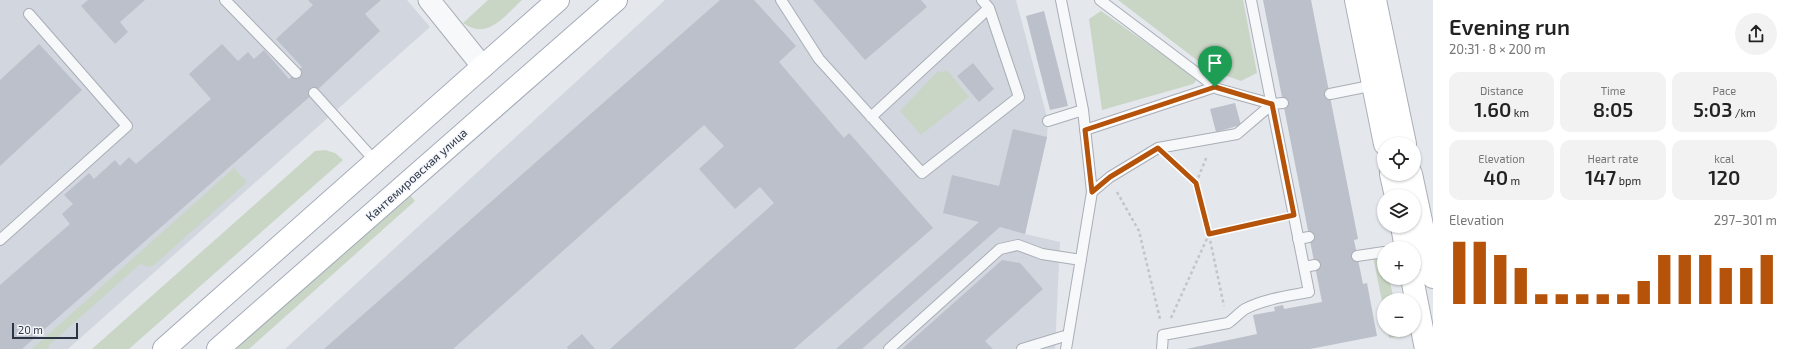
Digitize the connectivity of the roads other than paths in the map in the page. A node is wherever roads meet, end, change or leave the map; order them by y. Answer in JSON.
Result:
{"nodes":[{"id":1,"x":225,"y":0,"type":"edge"},
{"id":2,"x":429,"y":0,"type":"edge"},
{"id":3,"x":558,"y":0,"type":"edge"},
{"id":4,"x":616,"y":0,"type":"edge"},
{"id":5,"x":781,"y":0,"type":"edge"},
{"id":6,"x":982,"y":0,"type":"edge"},
{"id":7,"x":1061,"y":0,"type":"edge"},
{"id":8,"x":1100,"y":0,"type":"edge"},
{"id":9,"x":1251,"y":0,"type":"edge"},
{"id":10,"x":1356,"y":0,"type":"edge"},
{"id":11,"x":1375,"y":0,"type":"edge"},
{"id":12,"x":989,"y":8,"type":"junction"},
{"id":13,"x":29,"y":14,"type":"dead end"},
{"id":14,"x":483,"y":67,"type":"junction"},
{"id":15,"x":296,"y":73,"type":"dead end"},
{"id":16,"x":1382,"y":83,"type":"junction"},
{"id":17,"x":1215,"y":87,"type":"junction"},
{"id":18,"x":314,"y":93,"type":"dead end"},
{"id":19,"x":1330,"y":94,"type":"dead end"},
{"id":20,"x":1283,"y":103,"type":"dead end"},
{"id":21,"x":1272,"y":104,"type":"junction"},
{"id":22,"x":1083,"y":110,"type":"junction"},
{"id":23,"x":871,"y":117,"type":"junction"},
{"id":24,"x":1048,"y":121,"type":"dead end"},
{"id":25,"x":1085,"y":130,"type":"junction"},
{"id":26,"x":1385,"y":137,"type":"edge"},
{"id":27,"x":1402,"y":137,"type":"edge"},
{"id":28,"x":376,"y":162,"type":"junction"},
{"id":29,"x":1413,"y":181,"type":"edge"},
{"id":30,"x":1092,"y":192,"type":"junction"},
{"id":31,"x":1309,"y":237,"type":"dead end"},
{"id":32,"x":1298,"y":239,"type":"junction"},
{"id":33,"x":0,"y":240,"type":"edge"},
{"id":34,"x":1377,"y":253,"type":"edge"},
{"id":35,"x":1357,"y":256,"type":"dead end"},
{"id":36,"x":1081,"y":260,"type":"junction"},
{"id":37,"x":1315,"y":265,"type":"dead end"},
{"id":38,"x":1304,"y":267,"type":"junction"},
{"id":39,"x":1433,"y":276,"type":"edge"},
{"id":40,"x":1413,"y":285,"type":"edge"},
{"id":41,"x":1068,"y":335,"type":"junction"},
{"id":42,"x":164,"y":349,"type":"edge"},
{"id":43,"x":218,"y":349,"type":"edge"},
{"id":44,"x":889,"y":349,"type":"edge"},
{"id":45,"x":1022,"y":349,"type":"edge"},
{"id":46,"x":1066,"y":349,"type":"edge"},
{"id":47,"x":1162,"y":349,"type":"edge"},
{"id":48,"x":1426,"y":349,"type":"edge"}],
"edges":[{"from":1,"to":15,"type":"lane"},
{"from":2,"to":14,"type":"street"},
{"from":3,"to":14,"type":"main road"},
{"from":4,"to":43,"type":"main road","name":"Кантемировская улица"},
{"from":5,"to":23,"type":"lane"},
{"from":6,"to":12,"type":"lane"},
{"from":7,"to":22,"type":"lane"},
{"from":8,"to":17,"type":"lane"},
{"from":9,"to":21,"type":"lane"},
{"from":10,"to":16,"type":"main road"},
{"from":11,"to":16,"type":"main road"},
{"from":12,"to":23,"type":"lane"},
{"from":12,"to":23,"type":"lane"},
{"from":13,"to":33,"type":"lane"},
{"from":14,"to":28,"type":"main road"},
{"from":16,"to":19,"type":"lane"},
{"from":16,"to":26,"type":"main road"},
{"from":16,"to":27,"type":"main road"},
{"from":17,"to":21,"type":"lane"},
{"from":17,"to":25,"type":"lane"},
{"from":18,"to":28,"type":"lane"},
{"from":20,"to":21,"type":"lane"},
{"from":21,"to":30,"type":"lane"},
{"from":21,"to":32,"type":"lane"},
{"from":22,"to":24,"type":"lane"},
{"from":22,"to":25,"type":"lane"},
{"from":25,"to":30,"type":"lane"},
{"from":28,"to":42,"type":"main road"},
{"from":29,"to":39,"type":"main road"},
{"from":30,"to":36,"type":"lane"},
{"from":31,"to":32,"type":"lane"},
{"from":32,"to":38,"type":"lane"},
{"from":34,"to":35,"type":"lane"},
{"from":36,"to":41,"type":"lane"},
{"from":36,"to":44,"type":"lane"},
{"from":37,"to":38,"type":"lane"},
{"from":38,"to":47,"type":"lane"},
{"from":40,"to":48,"type":"main road"},
{"from":41,"to":45,"type":"lane"},
{"from":41,"to":46,"type":"lane"}]}
